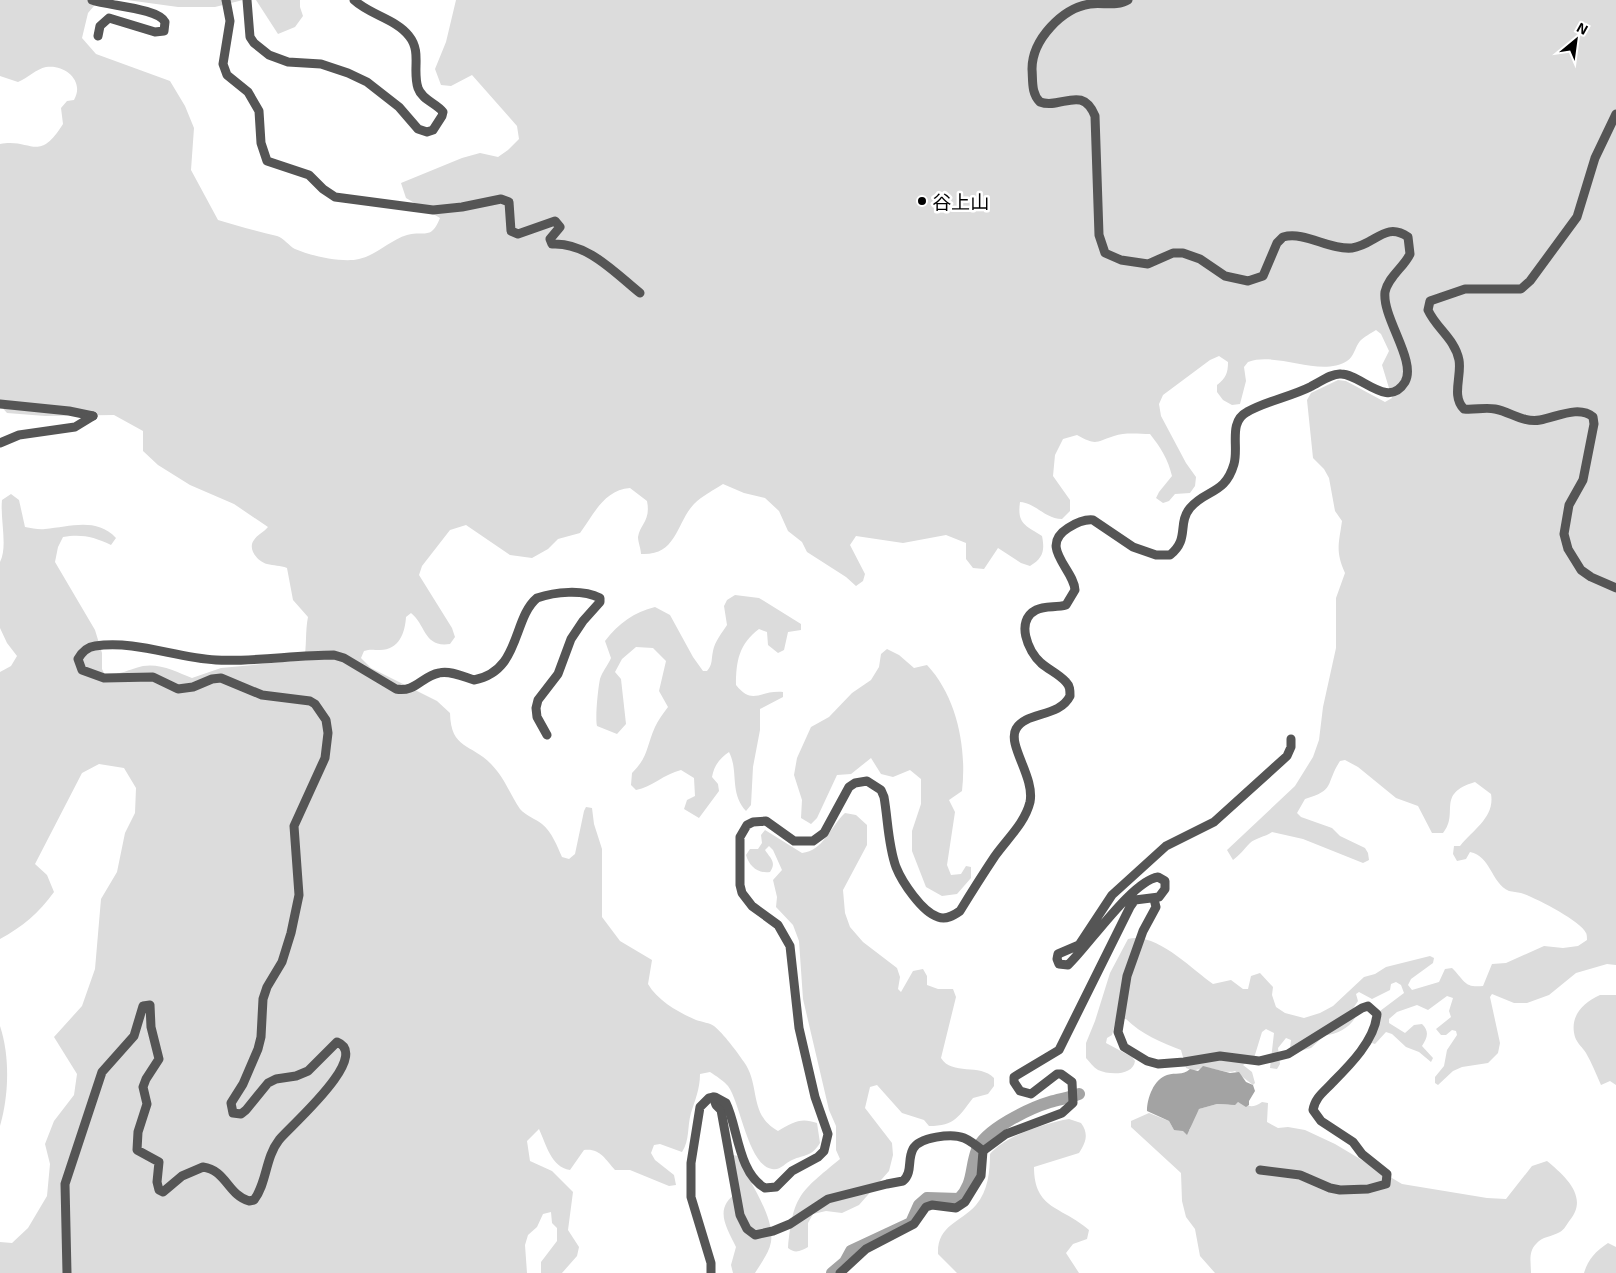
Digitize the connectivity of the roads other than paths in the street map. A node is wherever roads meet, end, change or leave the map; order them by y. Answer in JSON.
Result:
{"nodes":[{"id":1,"x":92,"y":0,"type":"edge"},
{"id":2,"x":226,"y":0,"type":"edge"},
{"id":3,"x":247,"y":0,"type":"edge"},
{"id":4,"x":354,"y":0,"type":"edge"},
{"id":5,"x":1128,"y":0,"type":"edge"},
{"id":6,"x":98,"y":36,"type":"dead end"},
{"id":7,"x":1616,"y":114,"type":"edge"},
{"id":8,"x":640,"y":293,"type":"dead end"},
{"id":9,"x":0,"y":404,"type":"edge"},
{"id":10,"x":0,"y":443,"type":"edge"},
{"id":11,"x":1616,"y":588,"type":"edge"},
{"id":12,"x":547,"y":735,"type":"dead end"},
{"id":13,"x":1290,"y":739,"type":"dead end"},
{"id":14,"x":1154,"y":899,"type":"junction"},
{"id":15,"x":713,"y":1097,"type":"junction"},
{"id":16,"x":983,"y":1151,"type":"junction"},
{"id":17,"x":1260,"y":1170,"type":"dead end"},
{"id":18,"x":67,"y":1273,"type":"edge"},
{"id":19,"x":711,"y":1273,"type":"edge"},
{"id":20,"x":840,"y":1273,"type":"edge"}],
"edges":[{"from":1,"to":6,"type":"street"},
{"from":2,"to":8,"type":"street"},
{"from":3,"to":4,"type":"street"},
{"from":5,"to":15,"type":"street"},
{"from":7,"to":11,"type":"street"},
{"from":9,"to":10,"type":"street"},
{"from":12,"to":18,"type":"street"},
{"from":13,"to":14,"type":"street"},
{"from":14,"to":16,"type":"street"},
{"from":14,"to":17,"type":"street"},
{"from":15,"to":16,"type":"street"},
{"from":15,"to":19,"type":"street"},
{"from":16,"to":20,"type":"street"}]}
